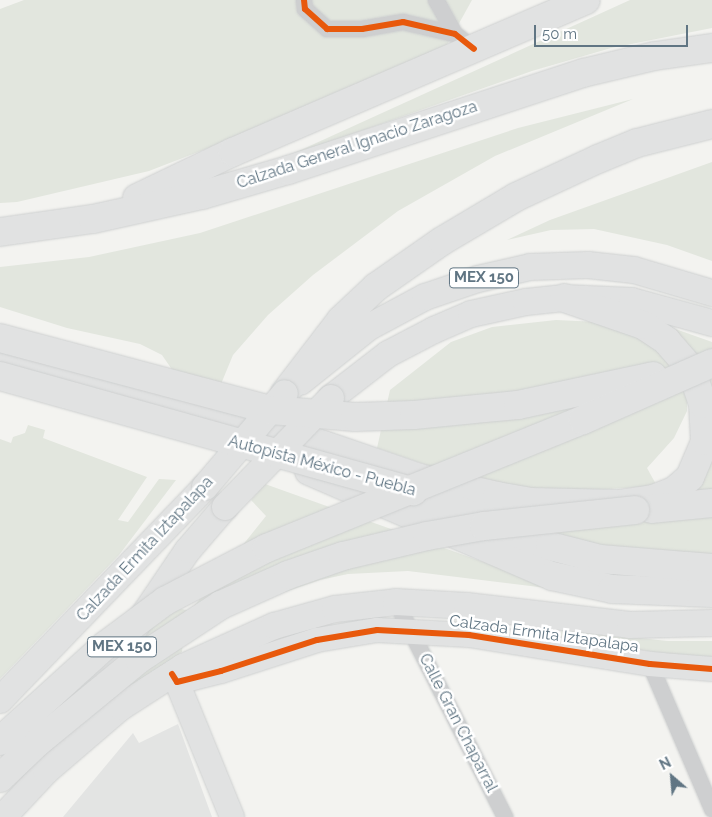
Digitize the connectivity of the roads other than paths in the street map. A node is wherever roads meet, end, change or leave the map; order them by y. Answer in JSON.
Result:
{"nodes":[{"id":1,"x":304,"y":0,"type":"edge"},
{"id":2,"x":436,"y":0,"type":"edge"},
{"id":3,"x":586,"y":0,"type":"edge"},
{"id":4,"x":465,"y":42,"type":"junction"},
{"id":5,"x":712,"y":48,"type":"edge"},
{"id":6,"x":712,"y":124,"type":"edge"},
{"id":7,"x":93,"y":219,"type":"junction"},
{"id":8,"x":0,"y":232,"type":"edge"},
{"id":9,"x":712,"y":293,"type":"edge"},
{"id":10,"x":564,"y":298,"type":"junction"},
{"id":11,"x":712,"y":323,"type":"edge"},
{"id":12,"x":0,"y":333,"type":"edge"},
{"id":13,"x":0,"y":338,"type":"edge"},
{"id":14,"x":0,"y":359,"type":"edge"},
{"id":15,"x":712,"y":363,"type":"edge"},
{"id":16,"x":0,"y":370,"type":"edge"},
{"id":17,"x":0,"y":376,"type":"edge"},
{"id":18,"x":278,"y":402,"type":"junction"},
{"id":19,"x":712,"y":503,"type":"edge"},
{"id":20,"x":635,"y":510,"type":"junction"},
{"id":21,"x":712,"y":568,"type":"edge"},
{"id":22,"x":712,"y":594,"type":"edge"},
{"id":23,"x":396,"y":602,"type":"junction"},
{"id":24,"x":528,"y":612,"type":"junction"},
{"id":25,"x":712,"y":623,"type":"edge"},
{"id":26,"x":412,"y":630,"type":"junction"},
{"id":27,"x":525,"y":642,"type":"junction"},
{"id":28,"x":650,"y":664,"type":"junction"},
{"id":29,"x":712,"y":669,"type":"edge"},
{"id":30,"x":175,"y":678,"type":"junction"},
{"id":31,"x":0,"y":700,"type":"edge"},
{"id":32,"x":0,"y":741,"type":"edge"},
{"id":33,"x":0,"y":778,"type":"edge"},
{"id":34,"x":24,"y":792,"type":"junction"},
{"id":35,"x":712,"y":809,"type":"edge"},
{"id":36,"x":3,"y":817,"type":"edge"},
{"id":37,"x":232,"y":817,"type":"edge"},
{"id":38,"x":505,"y":817,"type":"edge"}],
"edges":[{"from":1,"to":4,"type":"street"},
{"from":2,"to":4,"type":"street"},
{"from":3,"to":4,"type":"highway"},
{"from":4,"to":7,"type":"highway"},
{"from":5,"to":7,"type":"highway","name":"Calzada General Ignacio Zaragoza"},
{"from":6,"to":18,"type":"highway"},
{"from":7,"to":8,"type":"highway","name":"Calzada General Ignacio Zaragoza"},
{"from":9,"to":18,"type":"main road","number":"MEX 150"},
{"from":10,"to":11,"type":"main road","number":"MEX 150"},
{"from":10,"to":12,"type":"highway"},
{"from":10,"to":34,"type":"main road","number":"MEX 150","bridge":true},
{"from":13,"to":18,"type":"highway","bridge":true},
{"from":14,"to":21,"type":"highway"},
{"from":15,"to":18,"type":"highway","bridge":true},
{"from":15,"to":32,"type":"highway","bridge":true},
{"from":16,"to":22,"type":"highway"},
{"from":17,"to":20,"type":"highway","name":"Autopista México - Puebla","bridge":true},
{"from":18,"to":31,"type":"main road","name":"Calzada Ermita Iztapalapa","bridge":true},
{"from":19,"to":20,"type":"highway","name":"Autopista México - Puebla"},
{"from":20,"to":33,"type":"highway","bridge":true},
{"from":23,"to":24,"type":"main road","name":"Calzada Ermita Iztapalapa"},
{"from":23,"to":26,"type":"street","name":"Calle Gran Chaparral"},
{"from":23,"to":30,"type":"main road","name":"Calzada Ermita Iztapalapa"},
{"from":24,"to":25,"type":"main road","name":"Calzada Ermita Iztapalapa"},
{"from":24,"to":27,"type":"street"},
{"from":26,"to":27,"type":"street","name":"Calzada Ermita Iztapalapa"},
{"from":26,"to":30,"type":"street","name":"Calzada Ermita Iztapalapa"},
{"from":26,"to":38,"type":"street","name":"Calle Gran Chaparral"},
{"from":27,"to":28,"type":"street","name":"Calzada Ermita Iztapalapa"},
{"from":28,"to":29,"type":"street","name":"Calzada Ermita Iztapalapa"},
{"from":28,"to":35,"type":"street"},
{"from":30,"to":34,"type":"main road","name":"Calzada Ermita Iztapalapa"},
{"from":30,"to":37,"type":"street"},
{"from":34,"to":36,"type":"main road","name":"Calzada Ermita Iztapalapa"}]}
